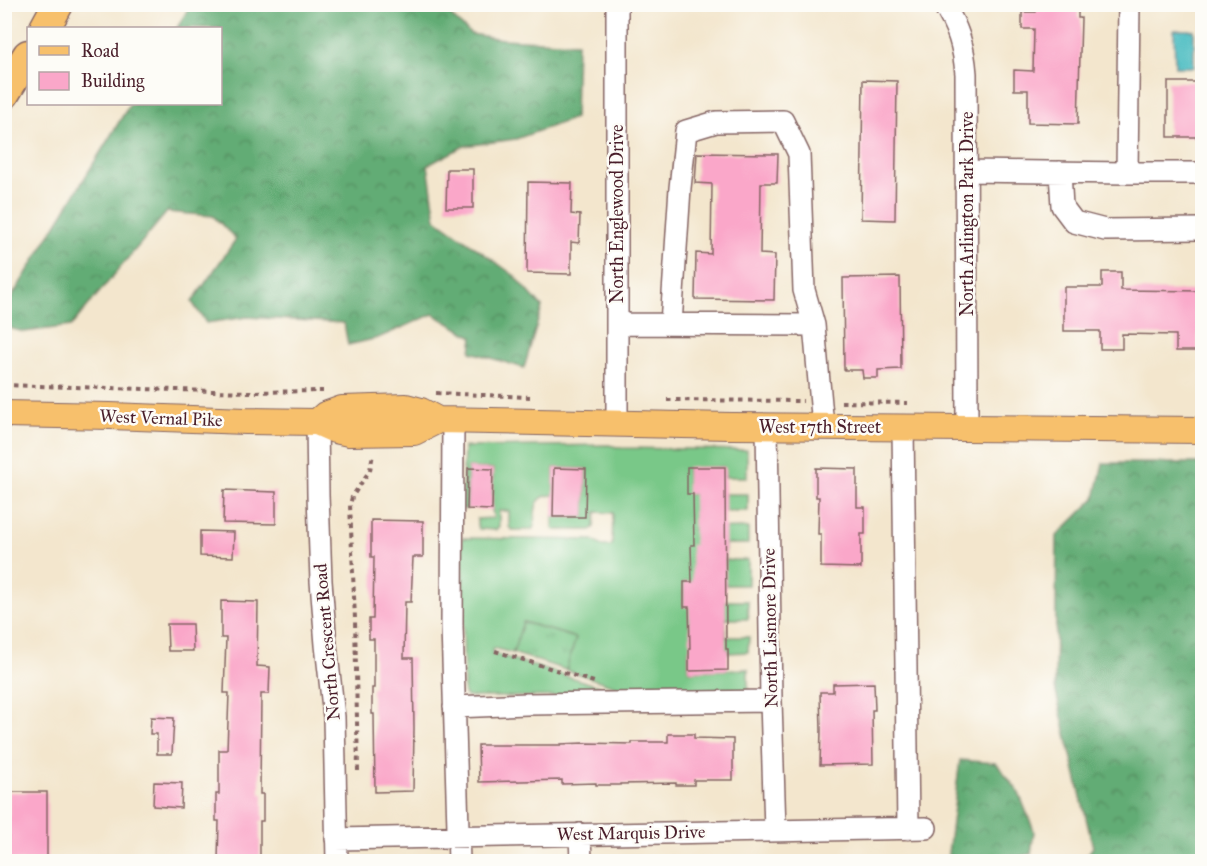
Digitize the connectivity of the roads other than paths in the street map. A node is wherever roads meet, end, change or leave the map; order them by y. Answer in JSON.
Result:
{"nodes":[{"id":1,"x":58,"y":4,"type":"edge"},
{"id":2,"x":617,"y":4,"type":"edge"},
{"id":3,"x":1129,"y":4,"type":"edge"},
{"id":4,"x":944,"y":5,"type":"edge"},
{"id":5,"x":46,"y":27,"type":"edge"},
{"id":6,"x":27,"y":58,"type":"edge"},
{"id":7,"x":4,"y":94,"type":"edge"},
{"id":8,"x":966,"y":171,"type":"junction"},
{"id":9,"x":1060,"y":172,"type":"junction"},
{"id":10,"x":1127,"y":173,"type":"junction"},
{"id":11,"x":1203,"y":173,"type":"edge"},
{"id":12,"x":1203,"y":229,"type":"edge"},
{"id":13,"x":617,"y":324,"type":"junction"},
{"id":14,"x":671,"y":324,"type":"junction"},
{"id":15,"x":814,"y":325,"type":"junction"},
{"id":16,"x":4,"y":414,"type":"edge"},
{"id":17,"x":446,"y":420,"type":"junction"},
{"id":18,"x":317,"y":422,"type":"junction"},
{"id":19,"x":617,"y":424,"type":"junction"},
{"id":20,"x":767,"y":426,"type":"junction"},
{"id":21,"x":823,"y":427,"type":"junction"},
{"id":22,"x":903,"y":427,"type":"junction"},
{"id":23,"x":968,"y":428,"type":"junction"},
{"id":24,"x":1203,"y":430,"type":"edge"},
{"id":25,"x":771,"y":701,"type":"junction"},
{"id":26,"x":454,"y":707,"type":"junction"},
{"id":27,"x":775,"y":830,"type":"junction"},
{"id":28,"x":580,"y":834,"type":"junction"},
{"id":29,"x":459,"y":836,"type":"junction"},
{"id":30,"x":336,"y":839,"type":"junction"},
{"id":31,"x":337,"y":861,"type":"edge"},
{"id":32,"x":459,"y":861,"type":"edge"},
{"id":33,"x":581,"y":861,"type":"edge"}],
"edges":[{"from":1,"to":5,"type":"highway"},
{"from":2,"to":13,"type":"street","name":"North Englewood Drive"},
{"from":3,"to":10,"type":"street"},
{"from":4,"to":8,"type":"street","name":"North Arlington Park Drive"},
{"from":6,"to":7,"type":"highway"},
{"from":8,"to":9,"type":"street"},
{"from":8,"to":23,"type":"street","name":"North Arlington Park Drive"},
{"from":9,"to":10,"type":"street"},
{"from":9,"to":12,"type":"street"},
{"from":10,"to":11,"type":"street"},
{"from":13,"to":14,"type":"street"},
{"from":13,"to":19,"type":"street","name":"North Englewood Drive"},
{"from":14,"to":15,"type":"street"},
{"from":14,"to":15,"type":"street"},
{"from":15,"to":21,"type":"street"},
{"from":16,"to":18,"type":"main road","name":"West Vernal Pike"},
{"from":17,"to":18,"type":"main road","name":"West 17th Street"},
{"from":17,"to":19,"type":"main road","name":"West 17th Street"},
{"from":17,"to":26,"type":"street"},
{"from":18,"to":30,"type":"street","name":"North Crescent Road"},
{"from":19,"to":20,"type":"main road","name":"West 17th Street"},
{"from":20,"to":21,"type":"main road","name":"West 17th Street"},
{"from":20,"to":25,"type":"street","name":"North Lismore Drive"},
{"from":21,"to":22,"type":"main road","name":"West 17th Street"},
{"from":22,"to":23,"type":"main road","name":"West 17th Street"},
{"from":22,"to":27,"type":"street","name":"West Marquis Drive"},
{"from":23,"to":24,"type":"main road","name":"West 17th Street"},
{"from":25,"to":26,"type":"street"},
{"from":25,"to":27,"type":"street","name":"North Lismore Drive"},
{"from":26,"to":29,"type":"street"},
{"from":27,"to":28,"type":"street","name":"West Marquis Drive"},
{"from":28,"to":29,"type":"street","name":"West Marquis Drive"},
{"from":28,"to":33,"type":"street"},
{"from":29,"to":30,"type":"street","name":"West Marquis Drive"},
{"from":29,"to":32,"type":"street"},
{"from":30,"to":31,"type":"street","name":"North Crescent Road"}]}
